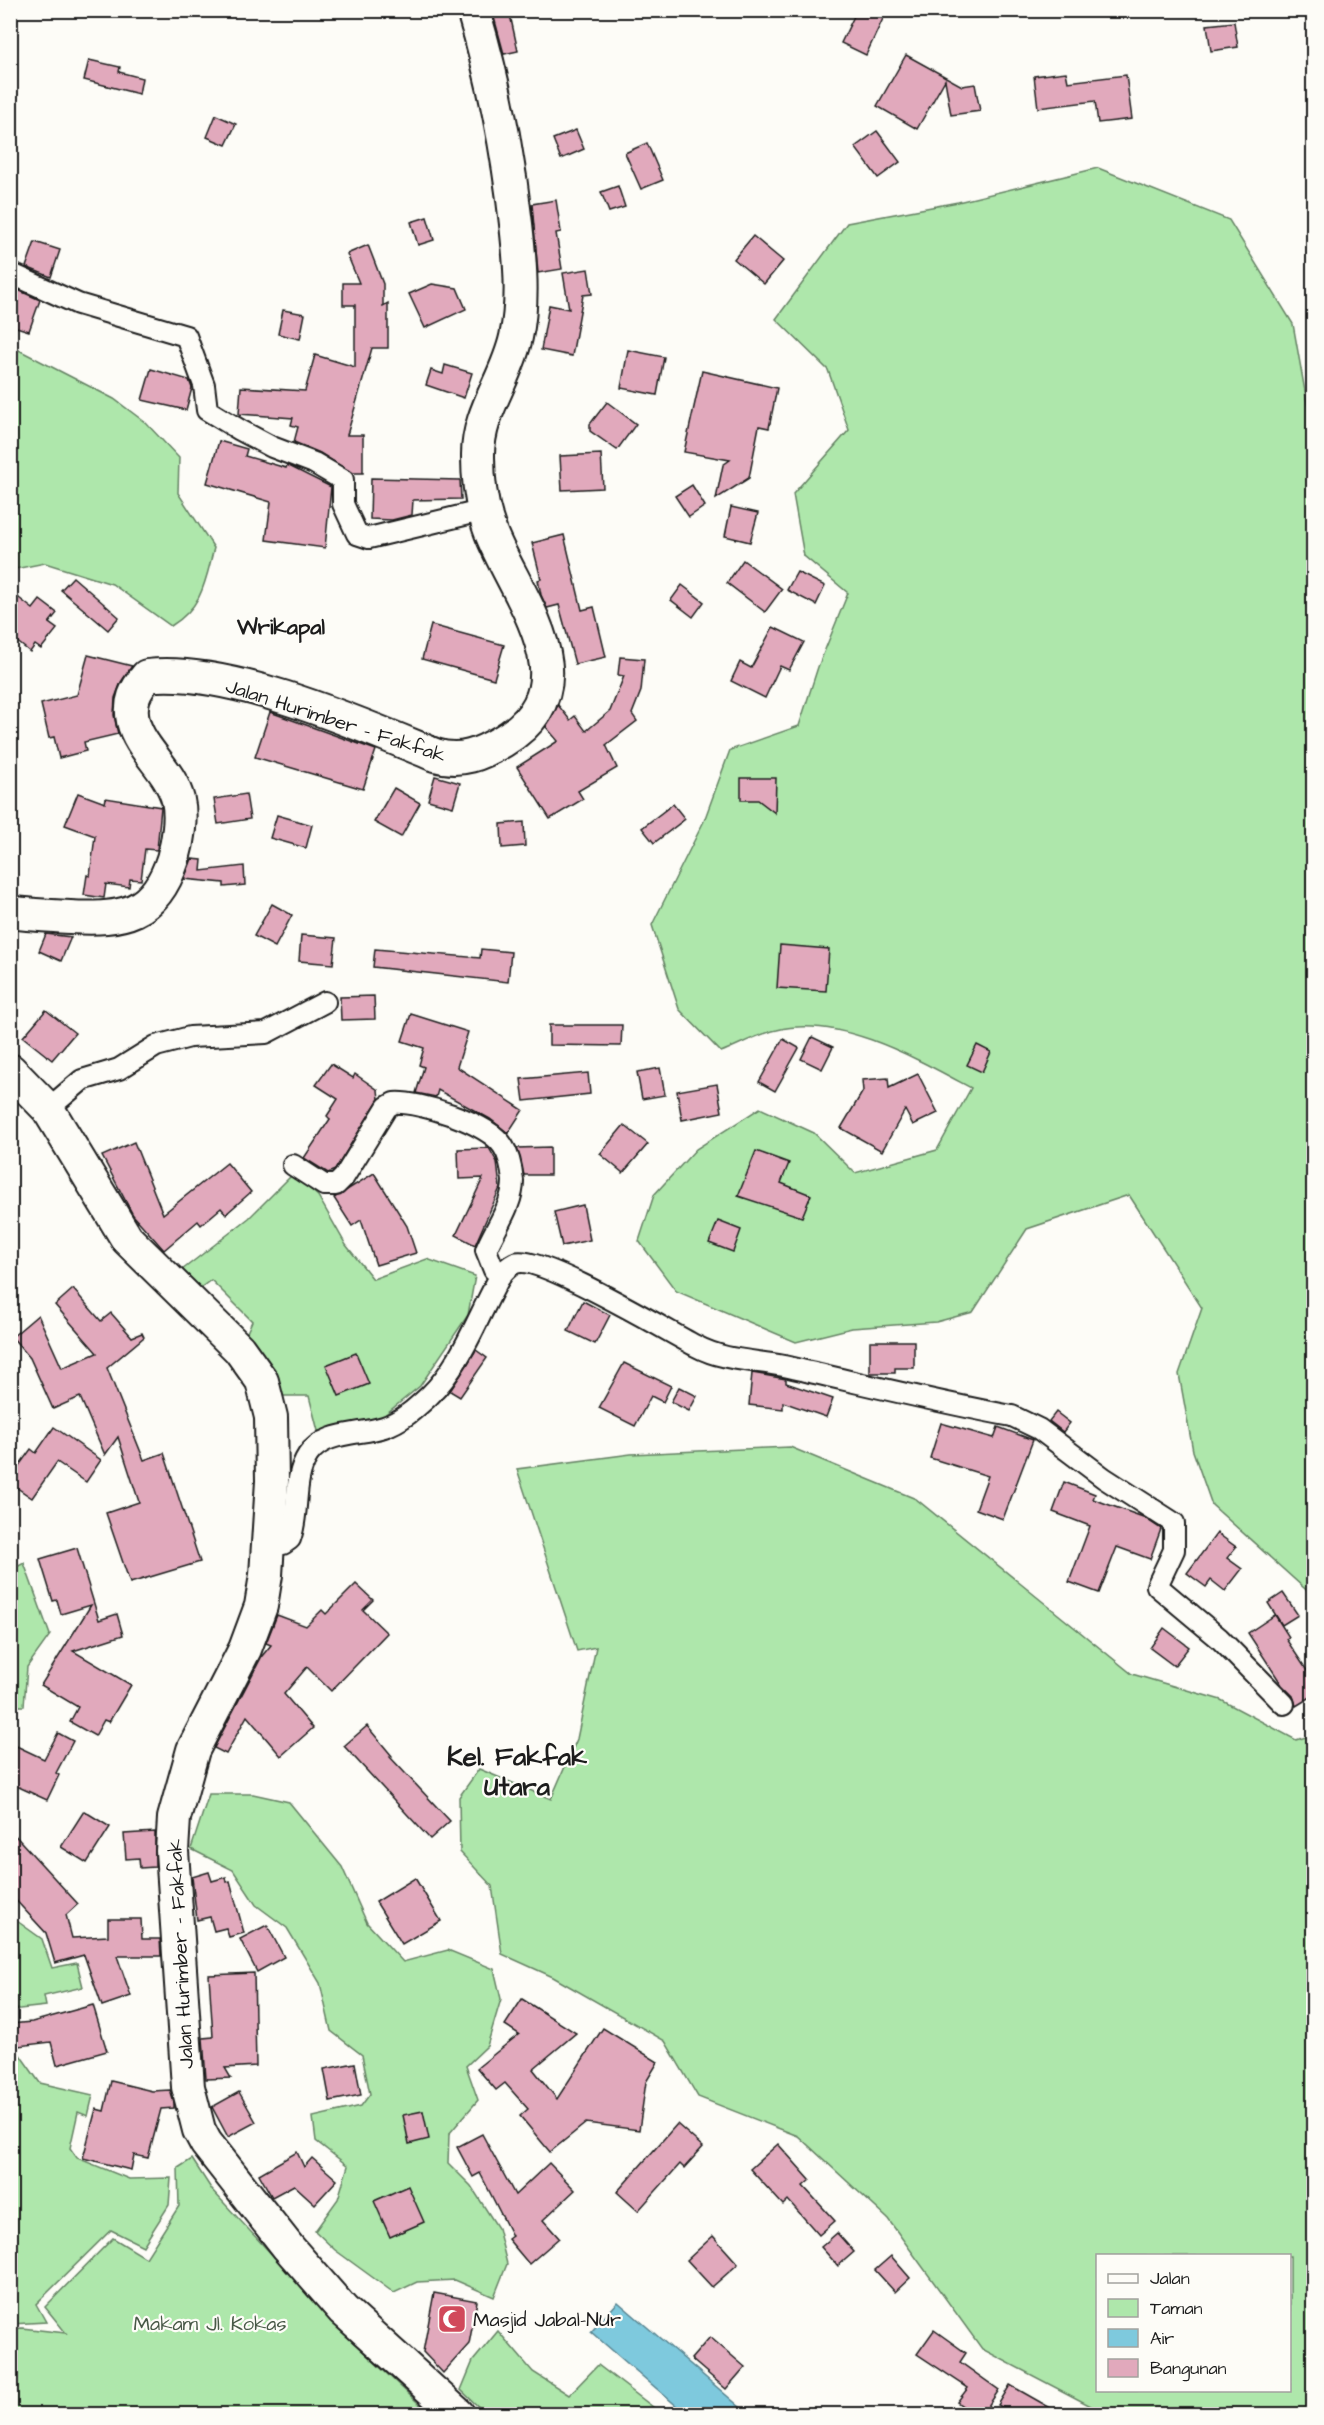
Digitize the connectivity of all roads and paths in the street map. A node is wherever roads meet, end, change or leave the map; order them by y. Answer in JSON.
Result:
{"nodes":[{"id":1,"x":473,"y":10,"type":"edge"},
{"id":2,"x":10,"y":273,"type":"edge"},
{"id":3,"x":485,"y":510,"type":"junction"},
{"id":4,"x":10,"y":912,"type":"edge"},
{"id":5,"x":325,"y":1002,"type":"dead end"},
{"id":6,"x":10,"y":1070,"type":"edge"},
{"id":7,"x":48,"y":1109,"type":"junction"},
{"id":8,"x":293,"y":1165,"type":"dead end"},
{"id":9,"x":501,"y":1276,"type":"junction"},
{"id":10,"x":267,"y":1545,"type":"junction"},
{"id":11,"x":1284,"y":1704,"type":"dead end"},
{"id":12,"x":458,"y":2415,"type":"edge"}],
"edges":[{"from":1,"to":3,"type":"main road","name":"Jalan Hurimber - Fakfak"},
{"from":2,"to":3,"type":"street"},
{"from":3,"to":4,"type":"main road","name":"Jalan Hurimber - Fakfak"},
{"from":5,"to":7,"type":"street"},
{"from":6,"to":7,"type":"main road","name":"Jalan Hurimber - Fakfak"},
{"from":7,"to":10,"type":"main road","name":"Jalan Hurimber - Fakfak"},
{"from":8,"to":9,"type":"street"},
{"from":9,"to":10,"type":"street"},
{"from":9,"to":11,"type":"street"},
{"from":10,"to":12,"type":"main road","name":"Jalan Hurimber - Fakfak"}]}
